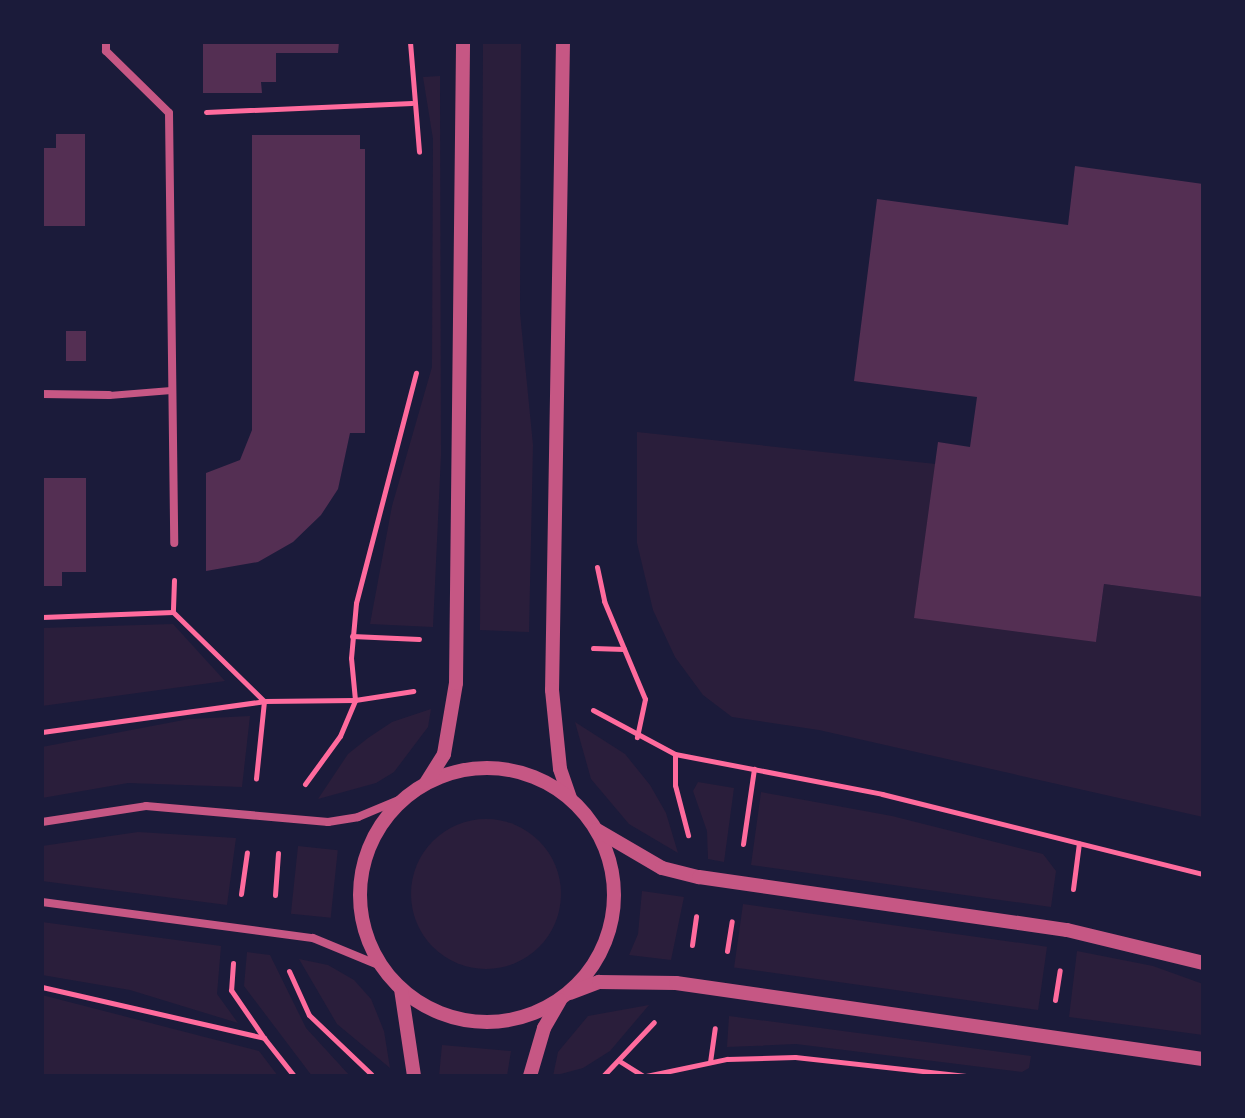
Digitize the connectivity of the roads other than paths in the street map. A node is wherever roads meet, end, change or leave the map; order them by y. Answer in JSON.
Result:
{"nodes":[{"id":1,"x":106,"y":42,"type":"edge"},
{"id":2,"x":463,"y":42,"type":"edge"},
{"id":3,"x":563,"y":42,"type":"edge"},
{"id":4,"x":171,"y":390,"type":"junction"},
{"id":5,"x":42,"y":394,"type":"edge"},
{"id":6,"x":109,"y":395,"type":"joint"},
{"id":7,"x":174,"y":543,"type":"dead end"},
{"id":8,"x":426,"y":783,"type":"junction"},
{"id":9,"x":408,"y":796,"type":"junction"},
{"id":10,"x":570,"y":798,"type":"junction"},
{"id":11,"x":42,"y":822,"type":"edge"},
{"id":12,"x":597,"y":830,"type":"junction"},
{"id":13,"x":42,"y":902,"type":"edge"},
{"id":14,"x":1203,"y":963,"type":"edge"},
{"id":15,"x":381,"y":966,"type":"junction"},
{"id":16,"x":401,"y":989,"type":"junction"},
{"id":17,"x":565,"y":996,"type":"junction"},
{"id":18,"x":1203,"y":1059,"type":"edge"},
{"id":19,"x":414,"y":1076,"type":"edge"},
{"id":20,"x":530,"y":1076,"type":"edge"}],
"edges":[{"from":1,"to":4,"type":"street"},
{"from":2,"to":8,"type":"street"},
{"from":3,"to":10,"type":"street"},
{"from":4,"to":6,"type":"street"},
{"from":4,"to":7,"type":"street"},
{"from":5,"to":6,"type":"street"},
{"from":8,"to":9,"type":"street"},
{"from":8,"to":10,"type":"street"},
{"from":9,"to":11,"type":"street"},
{"from":9,"to":15,"type":"street"},
{"from":10,"to":12,"type":"street"},
{"from":12,"to":14,"type":"street"},
{"from":12,"to":17,"type":"street"},
{"from":13,"to":15,"type":"street"},
{"from":15,"to":16,"type":"street"},
{"from":16,"to":17,"type":"street"},
{"from":16,"to":19,"type":"street"},
{"from":17,"to":18,"type":"street"},
{"from":17,"to":20,"type":"street"}]}
